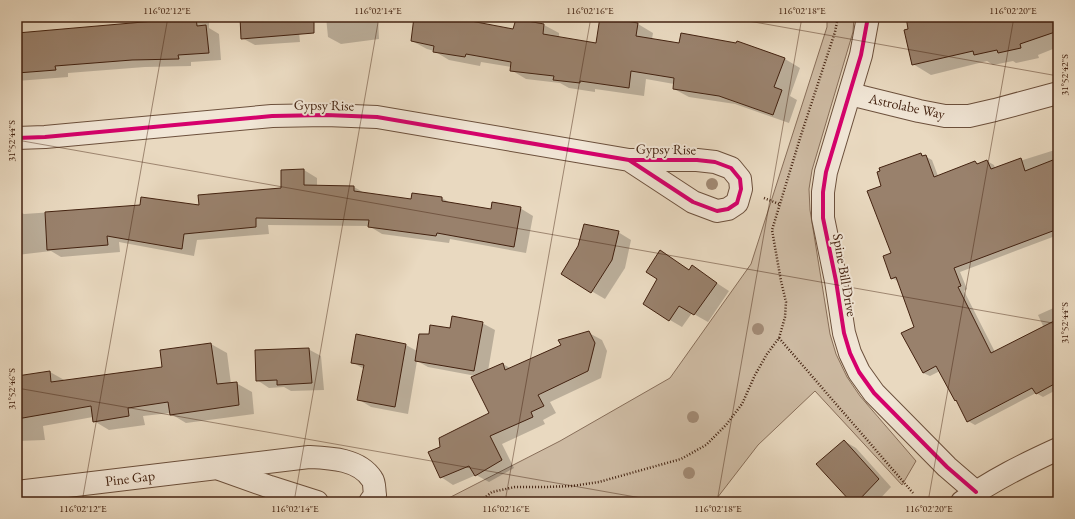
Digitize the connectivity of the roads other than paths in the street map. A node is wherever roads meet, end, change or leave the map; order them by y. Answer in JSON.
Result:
{"nodes":[{"id":1,"x":868,"y":17,"type":"edge"},
{"id":2,"x":1058,"y":93,"type":"edge"},
{"id":3,"x":850,"y":94,"type":"junction"},
{"id":4,"x":17,"y":138,"type":"edge"},
{"id":5,"x":629,"y":160,"type":"dead end"},
{"id":6,"x":1058,"y":449,"type":"edge"},
{"id":7,"x":219,"y":468,"type":"junction"},
{"id":8,"x":17,"y":492,"type":"edge"},
{"id":9,"x":969,"y":497,"type":"edge"},
{"id":10,"x":317,"y":502,"type":"edge"},
{"id":11,"x":370,"y":502,"type":"edge"}],
"edges":[{"from":1,"to":3,"type":"street","name":"Spine Bill Drive"},
{"from":2,"to":3,"type":"street","name":"Astrolabe Way"},
{"from":3,"to":9,"type":"street","name":"Spine Bill Drive"},
{"from":4,"to":5,"type":"street","name":"Gypsy Rise"},
{"from":6,"to":9,"type":"street"},
{"from":7,"to":8,"type":"street","name":"Pine Gap"},
{"from":7,"to":10,"type":"street","name":"Pine Gap"},
{"from":7,"to":11,"type":"street","name":"Pine Gap"}]}
